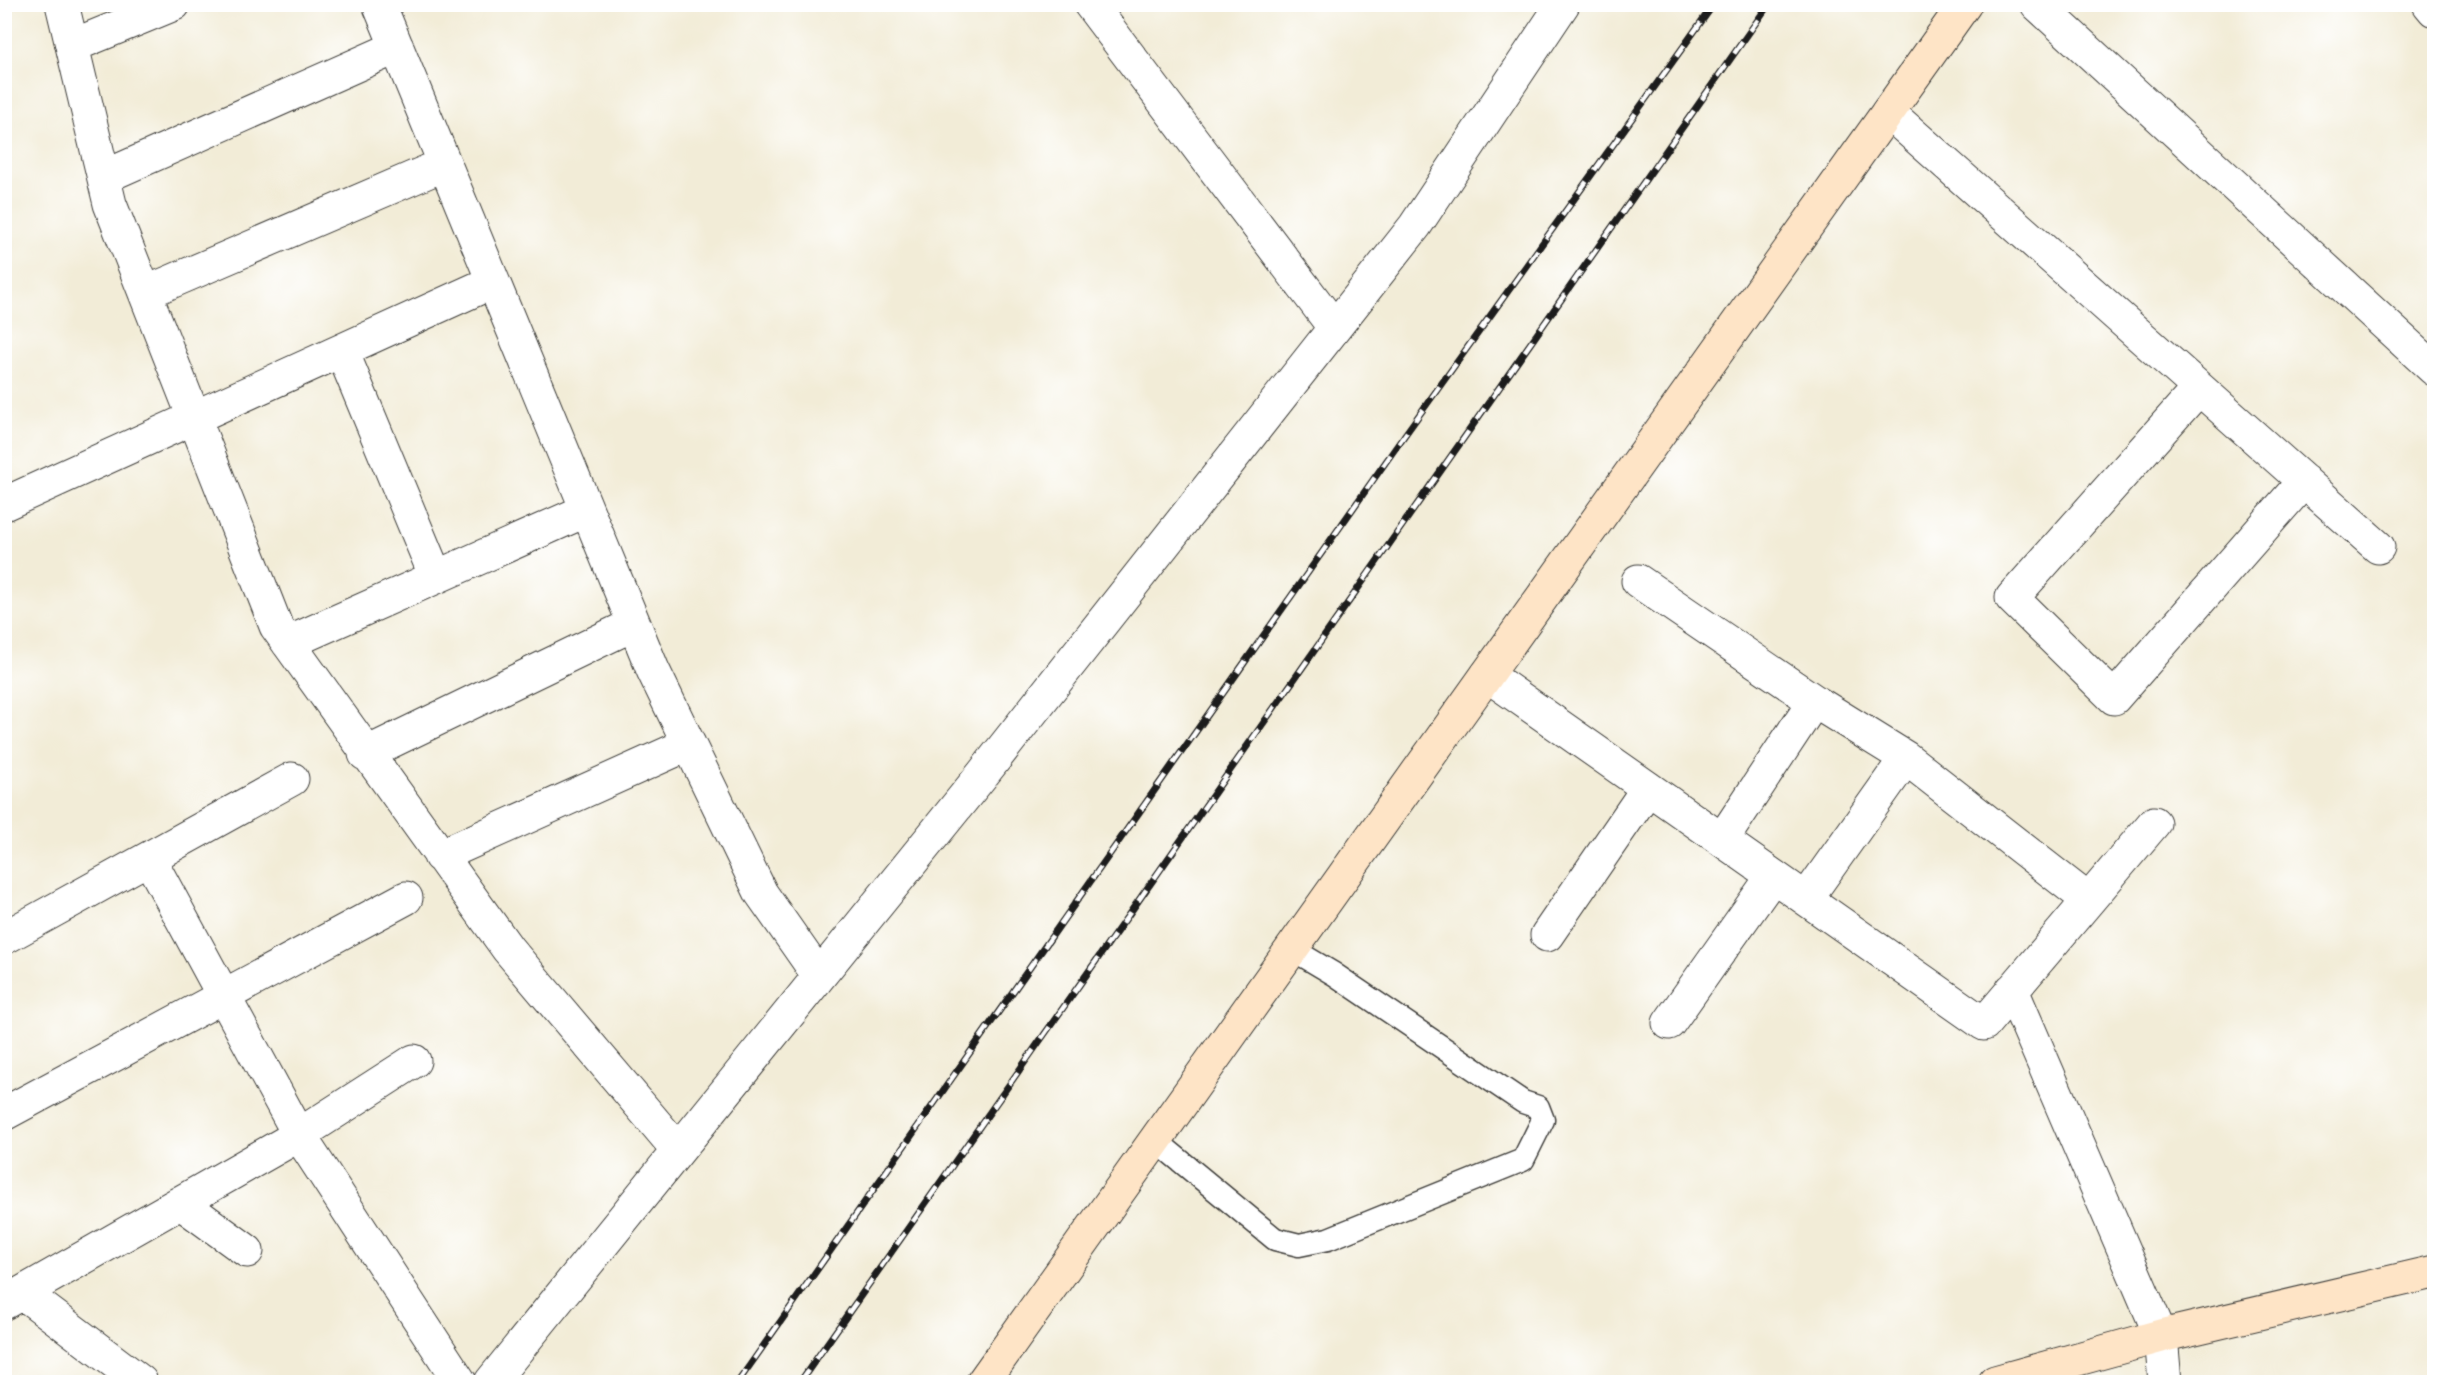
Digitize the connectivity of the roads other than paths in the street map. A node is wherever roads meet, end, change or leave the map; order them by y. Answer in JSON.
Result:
{"nodes":[{"id":1,"x":62,"y":4,"type":"edge"},
{"id":2,"x":174,"y":4,"type":"edge"},
{"id":3,"x":379,"y":4,"type":"edge"},
{"id":4,"x":1090,"y":4,"type":"edge"},
{"id":5,"x":1563,"y":4,"type":"edge"},
{"id":6,"x":1965,"y":4,"type":"edge"},
{"id":7,"x":2037,"y":4,"type":"edge"},
{"id":8,"x":2429,"y":4,"type":"edge"},
{"id":9,"x":2434,"y":10,"type":"edge"},
{"id":10,"x":72,"y":46,"type":"junction"},
{"id":11,"x":397,"y":48,"type":"junction"},
{"id":12,"x":1888,"y":112,"type":"junction"},
{"id":13,"x":445,"y":164,"type":"junction"},
{"id":14,"x":104,"y":177,"type":"junction"},
{"id":15,"x":492,"y":282,"type":"junction"},
{"id":16,"x":145,"y":293,"type":"junction"},
{"id":17,"x":1334,"y":327,"type":"junction"},
{"id":18,"x":342,"y":351,"type":"junction"},
{"id":19,"x":2434,"y":369,"type":"edge"},
{"id":20,"x":2199,"y":388,"type":"junction"},
{"id":21,"x":193,"y":419,"type":"junction"},
{"id":22,"x":2304,"y":481,"type":"junction"},
{"id":23,"x":4,"y":504,"type":"edge"},
{"id":24,"x":586,"y":510,"type":"junction"},
{"id":25,"x":2378,"y":547,"type":"dead end"},
{"id":26,"x":436,"y":577,"type":"junction"},
{"id":27,"x":1638,"y":581,"type":"dead end"},
{"id":28,"x":634,"y":624,"type":"junction"},
{"id":29,"x":288,"y":643,"type":"junction"},
{"id":30,"x":1487,"y":675,"type":"junction"},
{"id":31,"x":1814,"y":701,"type":"junction"},
{"id":32,"x":689,"y":744,"type":"junction"},
{"id":33,"x":365,"y":754,"type":"junction"},
{"id":34,"x":1906,"y":758,"type":"junction"},
{"id":35,"x":292,"y":780,"type":"dead end"},
{"id":36,"x":1648,"y":788,"type":"junction"},
{"id":37,"x":2154,"y":823,"type":"dead end"},
{"id":38,"x":1722,"y":840,"type":"junction"},
{"id":39,"x":440,"y":856,"type":"junction"},
{"id":40,"x":150,"y":860,"type":"junction"},
{"id":41,"x":1773,"y":876,"type":"junction"},
{"id":42,"x":406,"y":898,"type":"dead end"},
{"id":43,"x":1806,"y":899,"type":"junction"},
{"id":44,"x":2088,"y":900,"type":"junction"},
{"id":45,"x":1547,"y":935,"type":"dead end"},
{"id":46,"x":4,"y":938,"type":"edge"},
{"id":47,"x":1292,"y":949,"type":"junction"},
{"id":48,"x":819,"y":976,"type":"junction"},
{"id":49,"x":2012,"y":990,"type":"junction"},
{"id":50,"x":226,"y":996,"type":"junction"},
{"id":51,"x":1669,"y":1023,"type":"dead end"},
{"id":52,"x":414,"y":1061,"type":"dead end"},
{"id":53,"x":4,"y":1114,"type":"edge"},
{"id":54,"x":299,"y":1135,"type":"junction"},
{"id":55,"x":1155,"y":1140,"type":"junction"},
{"id":56,"x":678,"y":1150,"type":"junction"},
{"id":57,"x":181,"y":1203,"type":"junction"},
{"id":58,"x":247,"y":1251,"type":"dead end"},
{"id":59,"x":2434,"y":1272,"type":"edge"},
{"id":60,"x":14,"y":1298,"type":"edge"},
{"id":61,"x":2161,"y":1336,"type":"junction"},
{"id":62,"x":141,"y":1383,"type":"edge"},
{"id":63,"x":460,"y":1383,"type":"edge"},
{"id":64,"x":490,"y":1383,"type":"edge"},
{"id":65,"x":983,"y":1383,"type":"edge"},
{"id":66,"x":1995,"y":1383,"type":"edge"},
{"id":67,"x":2165,"y":1383,"type":"edge"}],
"edges":[{"from":1,"to":10,"type":"street"},
{"from":2,"to":10,"type":"street"},
{"from":3,"to":11,"type":"street"},
{"from":4,"to":17,"type":"street"},
{"from":5,"to":17,"type":"street"},
{"from":6,"to":12,"type":"street"},
{"from":7,"to":19,"type":"street"},
{"from":8,"to":9,"type":"street"},
{"from":10,"to":14,"type":"street"},
{"from":11,"to":13,"type":"street"},
{"from":11,"to":14,"type":"street"},
{"from":12,"to":20,"type":"street"},
{"from":12,"to":30,"type":"street"},
{"from":13,"to":15,"type":"street"},
{"from":13,"to":16,"type":"street"},
{"from":14,"to":16,"type":"street"},
{"from":15,"to":18,"type":"street"},
{"from":15,"to":24,"type":"street"},
{"from":16,"to":21,"type":"street"},
{"from":17,"to":48,"type":"street"},
{"from":18,"to":21,"type":"street"},
{"from":18,"to":26,"type":"street"},
{"from":20,"to":22,"type":"street"},
{"from":20,"to":22,"type":"street"},
{"from":21,"to":23,"type":"street"},
{"from":21,"to":29,"type":"street"},
{"from":22,"to":25,"type":"street"},
{"from":24,"to":26,"type":"street"},
{"from":24,"to":28,"type":"street"},
{"from":26,"to":29,"type":"street"},
{"from":27,"to":31,"type":"street"},
{"from":28,"to":32,"type":"street"},
{"from":28,"to":33,"type":"street"},
{"from":29,"to":33,"type":"street"},
{"from":30,"to":36,"type":"street"},
{"from":30,"to":47,"type":"street"},
{"from":31,"to":34,"type":"street"},
{"from":31,"to":38,"type":"street"},
{"from":32,"to":39,"type":"street"},
{"from":32,"to":48,"type":"street"},
{"from":33,"to":39,"type":"street"},
{"from":34,"to":43,"type":"street"},
{"from":34,"to":44,"type":"street"},
{"from":35,"to":40,"type":"street"},
{"from":36,"to":38,"type":"street"},
{"from":36,"to":45,"type":"street"},
{"from":37,"to":44,"type":"street"},
{"from":38,"to":41,"type":"street"},
{"from":39,"to":56,"type":"street"},
{"from":40,"to":46,"type":"street"},
{"from":40,"to":50,"type":"street"},
{"from":41,"to":43,"type":"street"},
{"from":41,"to":51,"type":"street"},
{"from":42,"to":50,"type":"street"},
{"from":43,"to":49,"type":"street"},
{"from":44,"to":49,"type":"street"},
{"from":47,"to":55,"type":"street"},
{"from":47,"to":55,"type":"lane"},
{"from":48,"to":56,"type":"street"},
{"from":49,"to":61,"type":"street"},
{"from":50,"to":53,"type":"street"},
{"from":50,"to":54,"type":"street"},
{"from":52,"to":54,"type":"street"},
{"from":54,"to":57,"type":"street"},
{"from":54,"to":63,"type":"street"},
{"from":55,"to":65,"type":"street"},
{"from":56,"to":64,"type":"street"},
{"from":57,"to":58,"type":"street"},
{"from":57,"to":60,"type":"street"},
{"from":59,"to":61,"type":"street"},
{"from":60,"to":62,"type":"street"},
{"from":61,"to":66,"type":"street"},
{"from":61,"to":67,"type":"street"}]}
